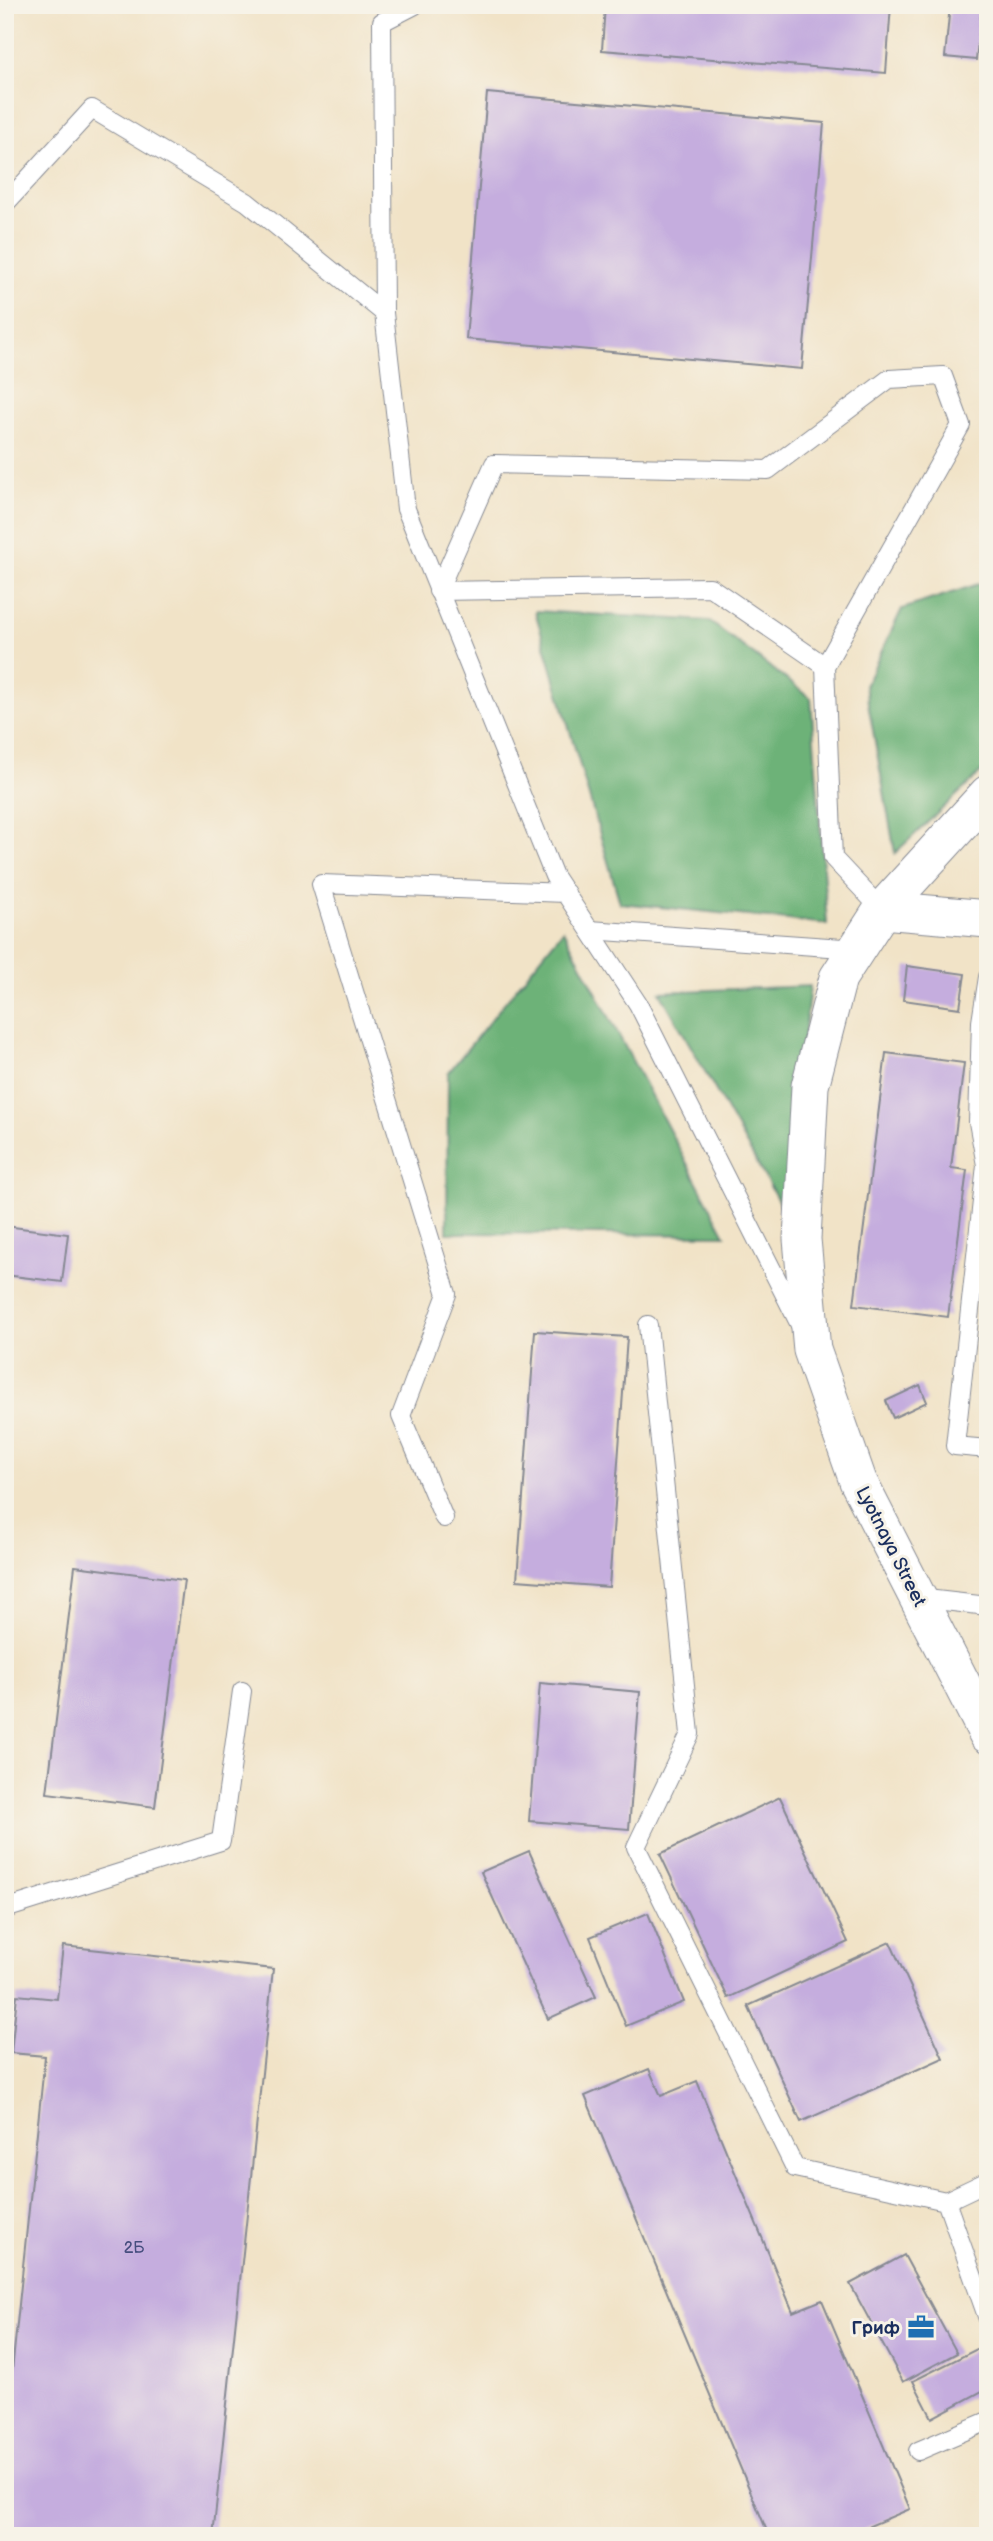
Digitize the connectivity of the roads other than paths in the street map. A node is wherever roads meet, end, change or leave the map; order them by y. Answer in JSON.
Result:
{"nodes":[{"id":1,"x":415,"y":5,"type":"edge"},
{"id":2,"x":5,"y":204,"type":"edge"},
{"id":3,"x":384,"y":313,"type":"junction"},
{"id":4,"x":438,"y":591,"type":"junction"},
{"id":5,"x":825,"y":666,"type":"junction"},
{"id":6,"x":988,"y":794,"type":"edge"},
{"id":7,"x":566,"y":893,"type":"junction"},
{"id":8,"x":882,"y":910,"type":"junction"},
{"id":9,"x":988,"y":919,"type":"edge"},
{"id":10,"x":590,"y":930,"type":"junction"},
{"id":11,"x":857,"y":949,"type":"junction"},
{"id":12,"x":988,"y":977,"type":"edge"},
{"id":13,"x":983,"y":1122,"type":"edge"},
{"id":14,"x":648,"y":1325,"type":"dead end"},
{"id":15,"x":812,"y":1350,"type":"junction"},
{"id":16,"x":988,"y":1449,"type":"edge"},
{"id":17,"x":444,"y":1518,"type":"dead end"},
{"id":18,"x":918,"y":1598,"type":"junction"},
{"id":19,"x":988,"y":1606,"type":"edge"},
{"id":20,"x":242,"y":1691,"type":"dead end"},
{"id":21,"x":988,"y":1735,"type":"edge"},
{"id":22,"x":5,"y":1909,"type":"edge"},
{"id":23,"x":988,"y":2181,"type":"edge"},
{"id":24,"x":946,"y":2201,"type":"junction"},
{"id":25,"x":988,"y":2319,"type":"edge"},
{"id":26,"x":988,"y":2421,"type":"edge"},
{"id":27,"x":918,"y":2451,"type":"dead end"}],
"edges":[{"from":1,"to":3,"type":"lane"},
{"from":2,"to":3,"type":"lane"},
{"from":3,"to":4,"type":"lane"},
{"from":4,"to":5,"type":"lane"},
{"from":4,"to":5,"type":"lane"},
{"from":4,"to":7,"type":"lane"},
{"from":5,"to":8,"type":"lane"},
{"from":6,"to":8,"type":"street","name":"Lyotnaya Street"},
{"from":7,"to":10,"type":"lane"},
{"from":7,"to":17,"type":"lane"},
{"from":8,"to":9,"type":"street"},
{"from":8,"to":11,"type":"street","name":"Lyotnaya Street"},
{"from":10,"to":11,"type":"lane"},
{"from":10,"to":15,"type":"lane"},
{"from":11,"to":15,"type":"street","name":"Lyotnaya Street"},
{"from":12,"to":13,"type":"lane"},
{"from":13,"to":16,"type":"lane"},
{"from":14,"to":24,"type":"lane"},
{"from":15,"to":18,"type":"street","name":"Lyotnaya Street"},
{"from":18,"to":19,"type":"lane"},
{"from":18,"to":21,"type":"street","name":"Lyotnaya Street"},
{"from":20,"to":22,"type":"lane"},
{"from":23,"to":24,"type":"lane"},
{"from":24,"to":25,"type":"lane"},
{"from":26,"to":27,"type":"lane"}]}
